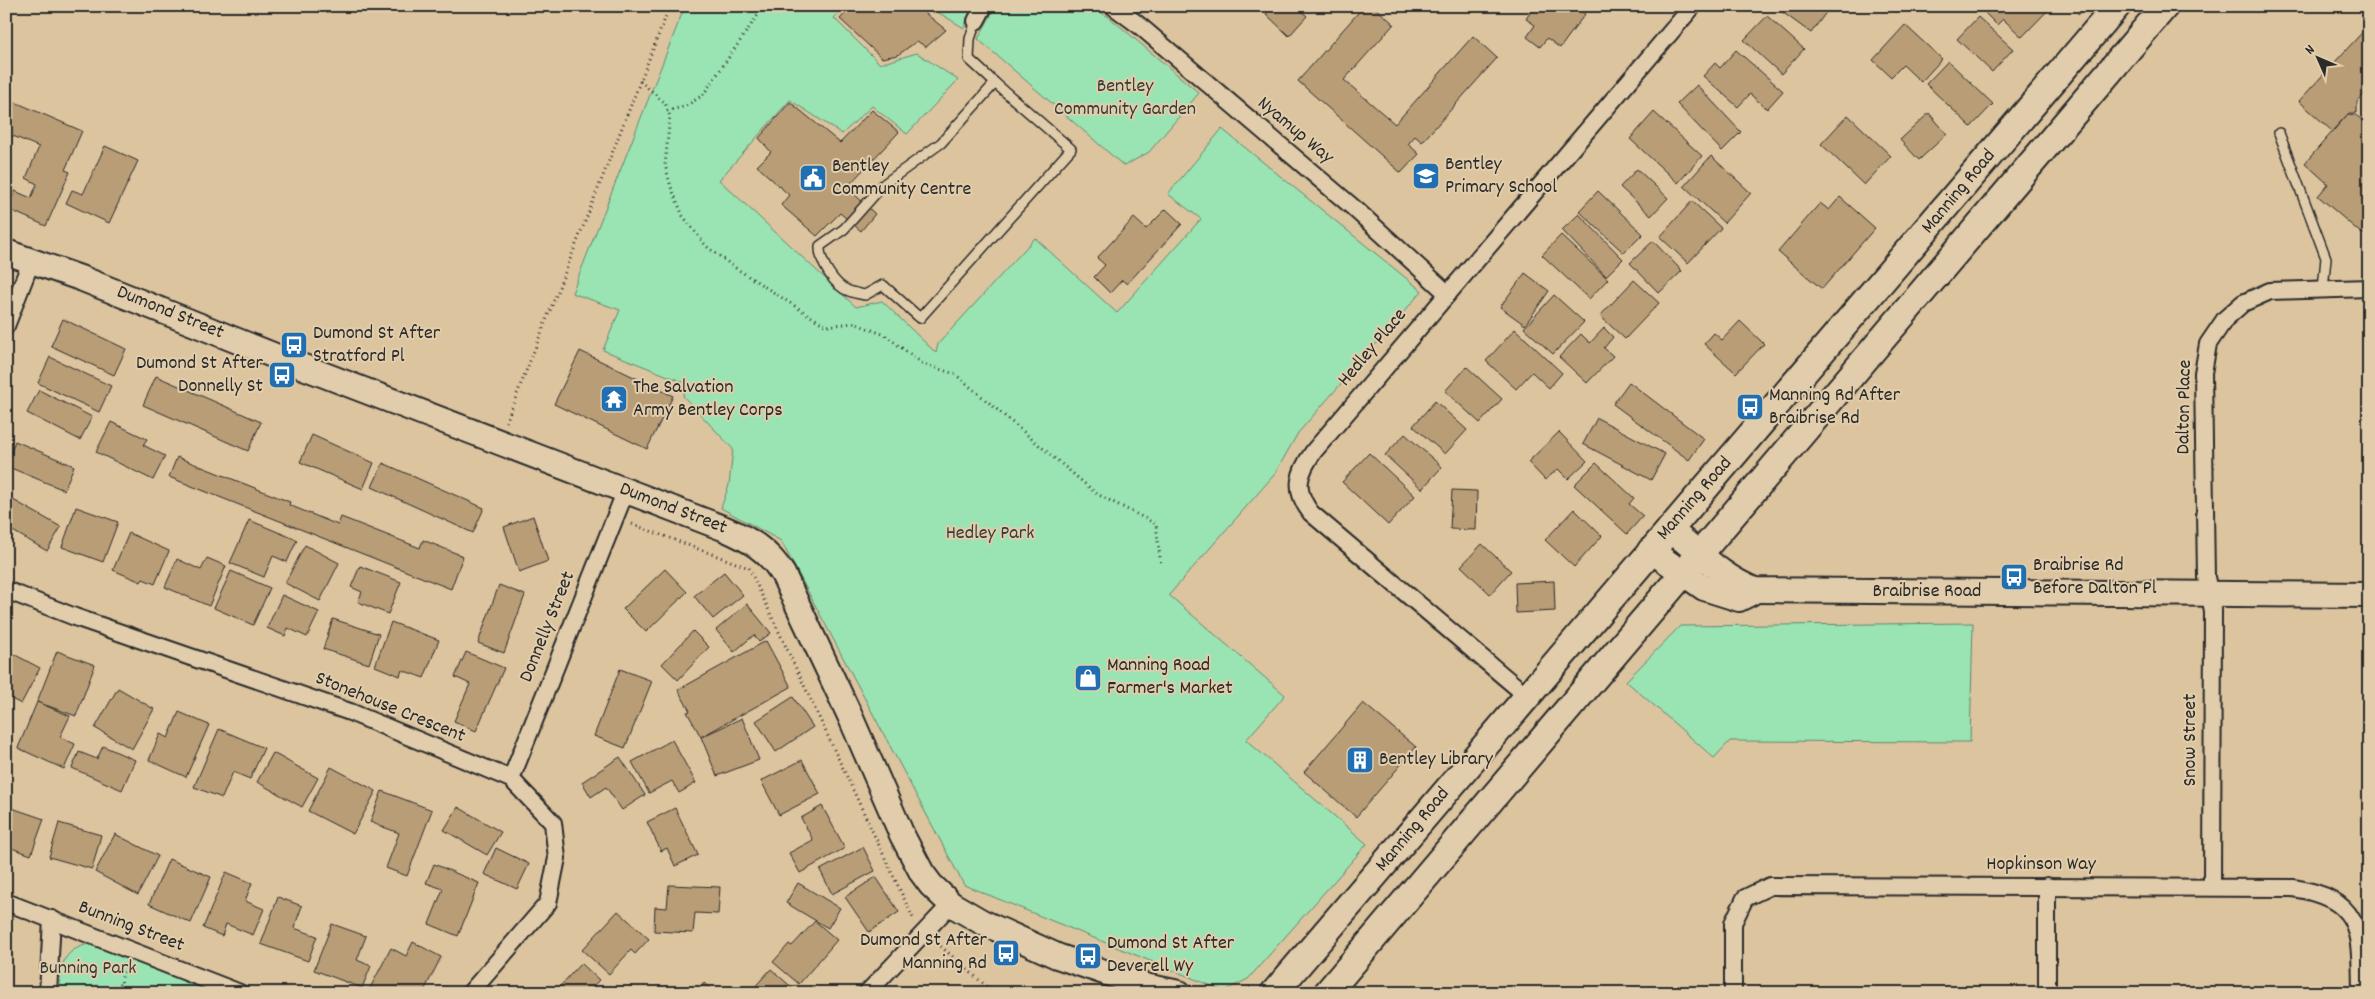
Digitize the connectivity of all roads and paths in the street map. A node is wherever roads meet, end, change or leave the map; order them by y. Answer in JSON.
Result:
{"nodes":[{"id":1,"x":670,"y":6,"type":"edge"},
{"id":2,"x":764,"y":6,"type":"edge"},
{"id":3,"x":1113,"y":6,"type":"edge"},
{"id":4,"x":1693,"y":6,"type":"edge"},
{"id":5,"x":2117,"y":6,"type":"edge"},
{"id":6,"x":2165,"y":6,"type":"edge"},
{"id":7,"x":980,"y":14,"type":"edge"},
{"id":8,"x":640,"y":81,"type":"junction"},
{"id":9,"x":995,"y":83,"type":"junction"},
{"id":10,"x":668,"y":111,"type":"junction"},
{"id":11,"x":2279,"y":133,"type":"dead end"},
{"id":12,"x":6,"y":252,"type":"edge"},
{"id":13,"x":32,"y":259,"type":"junction"},
{"id":14,"x":2369,"y":288,"type":"edge"},
{"id":15,"x":2323,"y":289,"type":"junction"},
{"id":16,"x":1447,"y":293,"type":"junction"},
{"id":17,"x":6,"y":326,"type":"edge"},
{"id":18,"x":499,"y":440,"type":"junction"},
{"id":19,"x":626,"y":490,"type":"junction"},
{"id":20,"x":629,"y":523,"type":"dead end"},
{"id":21,"x":1669,"y":529,"type":"junction"},
{"id":22,"x":1650,"y":550,"type":"junction"},
{"id":23,"x":1701,"y":554,"type":"junction"},
{"id":24,"x":1161,"y":566,"type":"dead end"},
{"id":25,"x":1683,"y":574,"type":"junction"},
{"id":26,"x":6,"y":590,"type":"edge"},
{"id":27,"x":1755,"y":590,"type":"junction"},
{"id":28,"x":2209,"y":594,"type":"junction"},
{"id":29,"x":2369,"y":595,"type":"edge"},
{"id":30,"x":1526,"y":696,"type":"junction"},
{"id":31,"x":511,"y":779,"type":"junction"},
{"id":32,"x":2047,"y":886,"type":"junction"},
{"id":33,"x":2212,"y":887,"type":"junction"},
{"id":34,"x":6,"y":902,"type":"edge"},
{"id":35,"x":951,"y":904,"type":"junction"},
{"id":36,"x":52,"y":919,"type":"junction"},
{"id":37,"x":914,"y":920,"type":"dead end"},
{"id":38,"x":934,"y":941,"type":"dead end"},
{"id":39,"x":132,"y":951,"type":"junction"},
{"id":40,"x":1150,"y":990,"type":"edge"},
{"id":41,"x":48,"y":993,"type":"edge"},
{"id":42,"x":112,"y":993,"type":"edge"},
{"id":43,"x":116,"y":993,"type":"edge"},
{"id":44,"x":126,"y":993,"type":"edge"},
{"id":45,"x":240,"y":993,"type":"edge"},
{"id":46,"x":470,"y":993,"type":"edge"},
{"id":47,"x":867,"y":993,"type":"edge"},
{"id":48,"x":994,"y":993,"type":"edge"},
{"id":49,"x":1179,"y":993,"type":"edge"},
{"id":50,"x":1274,"y":993,"type":"edge"},
{"id":51,"x":1327,"y":993,"type":"edge"},
{"id":52,"x":1733,"y":993,"type":"edge"},
{"id":53,"x":2047,"y":993,"type":"edge"},
{"id":54,"x":2360,"y":993,"type":"edge"}],
"edges":[{"from":1,"to":8,"type":"path"},
{"from":2,"to":10,"type":"path"},
{"from":3,"to":16,"type":"street","name":"Nyamup Way"},
{"from":4,"to":16,"type":"street","name":"Hedley Place"},
{"from":5,"to":21,"type":"main road","name":"Manning Road"},
{"from":6,"to":23,"type":"main road","name":"Manning Road"},
{"from":7,"to":9,"type":"lane"},
{"from":8,"to":10,"type":"path"},
{"from":8,"to":18,"type":"path"},
{"from":9,"to":9,"type":"lane"},
{"from":10,"to":24,"type":"path"},
{"from":11,"to":15,"type":"lane"},
{"from":12,"to":13,"type":"street","name":"Dumond Street"},
{"from":13,"to":17,"type":"street"},
{"from":13,"to":18,"type":"street","name":"Dumond Street"},
{"from":14,"to":15,"type":"street","name":"Dalton Place"},
{"from":15,"to":28,"type":"street","name":"Dalton Place"},
{"from":16,"to":30,"type":"street","name":"Hedley Place"},
{"from":18,"to":19,"type":"street","name":"Dumond Street"},
{"from":19,"to":31,"type":"street","name":"Donnelly Street"},
{"from":19,"to":35,"type":"street","name":"Dumond Street"},
{"from":20,"to":37,"type":"path"},
{"from":21,"to":22,"type":"main road","name":"Manning Road"},
{"from":21,"to":23,"type":"street","name":"Braibrise Road"},
{"from":22,"to":25,"type":"street","name":"Braibrise Road"},
{"from":22,"to":30,"type":"main road","name":"Manning Road"},
{"from":23,"to":25,"type":"main road","name":"Manning Road"},
{"from":23,"to":27,"type":"street","name":"Braibrise Road"},
{"from":25,"to":27,"type":"street","name":"Braibrise Road"},
{"from":25,"to":51,"type":"main road","name":"Manning Road"},
{"from":26,"to":31,"type":"street","name":"Stonehouse Crescent"},
{"from":27,"to":28,"type":"street","name":"Braibrise Road"},
{"from":28,"to":29,"type":"street","name":"Braibrise Road"},
{"from":28,"to":33,"type":"street","name":"Snow Street"},
{"from":30,"to":50,"type":"main road","name":"Manning Road"},
{"from":31,"to":46,"type":"street","name":"Stonehouse Crescent"},
{"from":32,"to":33,"type":"street","name":"Hopkinson Way"},
{"from":32,"to":52,"type":"street","name":"Hopkinson Way"},
{"from":32,"to":53,"type":"street"},
{"from":33,"to":54,"type":"street","name":"Hopkinson Way"},
{"from":34,"to":36,"type":"street","name":"Bunning Street"},
{"from":35,"to":40,"type":"street","name":"Dumond Street"},
{"from":35,"to":47,"type":"street"},
{"from":36,"to":39,"type":"street","name":"Bunning Street"},
{"from":36,"to":41,"type":"street"},
{"from":38,"to":48,"type":"path"},
{"from":39,"to":42,"type":"path"},
{"from":39,"to":45,"type":"street","name":"Bunning Street"},
{"from":40,"to":49,"type":"street","name":"Dumond Street"},
{"from":43,"to":44,"type":"path"}]}
